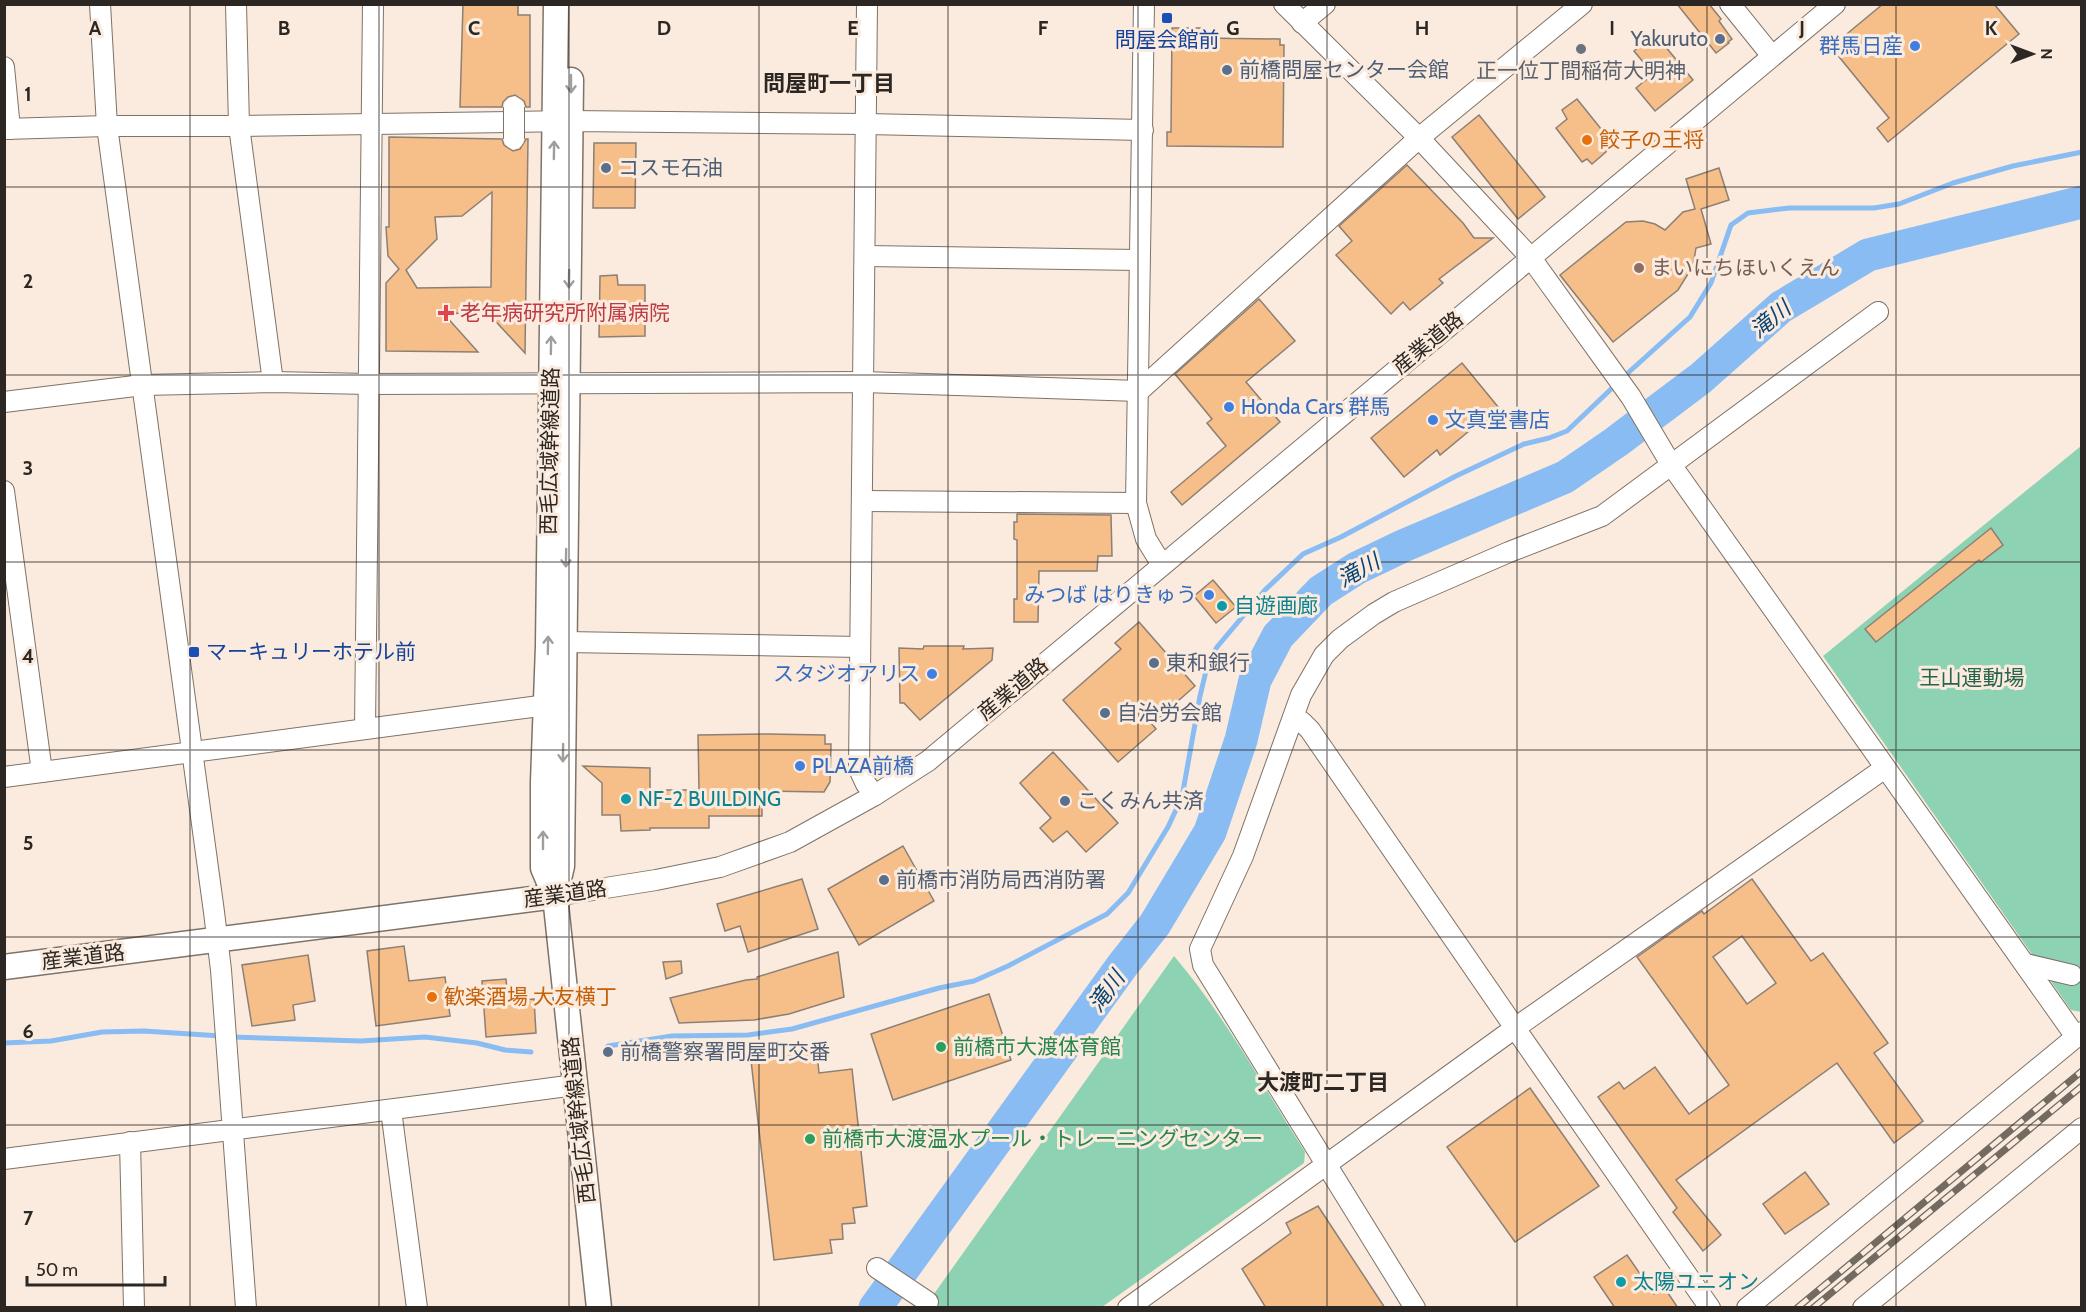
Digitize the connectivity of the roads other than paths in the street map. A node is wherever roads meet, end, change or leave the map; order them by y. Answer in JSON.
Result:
{"nodes":[{"id":1,"x":100,"y":4,"type":"edge"},
{"id":2,"x":236,"y":4,"type":"edge"},
{"id":3,"x":373,"y":4,"type":"edge"},
{"id":4,"x":556,"y":4,"type":"edge"},
{"id":5,"x":572,"y":4,"type":"edge"},
{"id":6,"x":867,"y":4,"type":"edge"},
{"id":7,"x":1144,"y":4,"type":"edge"},
{"id":8,"x":1284,"y":4,"type":"edge"},
{"id":9,"x":1325,"y":4,"type":"edge"},
{"id":10,"x":1582,"y":4,"type":"edge"},
{"id":11,"x":1730,"y":4,"type":"edge"},
{"id":12,"x":1835,"y":4,"type":"edge"},
{"id":13,"x":1302,"y":23,"type":"junction"},
{"id":14,"x":1772,"y":56,"type":"junction"},
{"id":15,"x":4,"y":67,"type":"edge"},
{"id":16,"x":514,"y":108,"type":"dead end"},
{"id":17,"x":562,"y":122,"type":"junction"},
{"id":18,"x":372,"y":124,"type":"junction"},
{"id":19,"x":866,"y":124,"type":"junction"},
{"id":20,"x":107,"y":126,"type":"junction"},
{"id":21,"x":239,"y":126,"type":"junction"},
{"id":22,"x":7,"y":129,"type":"edge"},
{"id":23,"x":1143,"y":130,"type":"junction"},
{"id":24,"x":1419,"y":138,"type":"junction"},
{"id":25,"x":514,"y":139,"type":"dead end"},
{"id":26,"x":866,"y":256,"type":"junction"},
{"id":27,"x":1531,"y":258,"type":"junction"},
{"id":28,"x":1140,"y":260,"type":"junction"},
{"id":29,"x":1878,"y":312,"type":"dead end"},
{"id":30,"x":273,"y":382,"type":"junction"},
{"id":31,"x":863,"y":382,"type":"junction"},
{"id":32,"x":559,"y":383,"type":"junction"},
{"id":33,"x":369,"y":384,"type":"junction"},
{"id":34,"x":143,"y":385,"type":"junction"},
{"id":35,"x":1140,"y":391,"type":"junction"},
{"id":36,"x":4,"y":402,"type":"edge"},
{"id":37,"x":1667,"y":459,"type":"junction"},
{"id":38,"x":4,"y":491,"type":"edge"},
{"id":39,"x":863,"y":501,"type":"junction"},
{"id":40,"x":1136,"y":503,"type":"junction"},
{"id":41,"x":1162,"y":564,"type":"junction"},
{"id":42,"x":10,"y":569,"type":"edge"},
{"id":43,"x":565,"y":642,"type":"junction"},
{"id":44,"x":860,"y":647,"type":"junction"},
{"id":45,"x":547,"y":705,"type":"junction"},
{"id":46,"x":1293,"y":718,"type":"junction"},
{"id":47,"x":365,"y":729,"type":"junction"},
{"id":48,"x":193,"y":753,"type":"junction"},
{"id":49,"x":1886,"y":768,"type":"junction"},
{"id":50,"x":42,"y":772,"type":"junction"},
{"id":51,"x":4,"y":777,"type":"edge"},
{"id":52,"x":875,"y":795,"type":"junction"},
{"id":53,"x":555,"y":896,"type":"junction"},
{"id":54,"x":217,"y":940,"type":"junction"},
{"id":55,"x":2026,"y":964,"type":"junction"},
{"id":56,"x":4,"y":967,"type":"edge"},
{"id":57,"x":2072,"y":975,"type":"dead end"},
{"id":58,"x":1515,"y":1028,"type":"junction"},
{"id":59,"x":2079,"y":1034,"type":"edge"},
{"id":60,"x":575,"y":1084,"type":"junction"},
{"id":61,"x":391,"y":1110,"type":"junction"},
{"id":62,"x":233,"y":1128,"type":"junction"},
{"id":63,"x":2082,"y":1128,"type":"edge"},
{"id":64,"x":130,"y":1142,"type":"junction"},
{"id":65,"x":4,"y":1159,"type":"edge"},
{"id":66,"x":1326,"y":1165,"type":"junction"},
{"id":67,"x":877,"y":1268,"type":"dead end"},
{"id":68,"x":928,"y":1302,"type":"dead end"},
{"id":69,"x":134,"y":1308,"type":"edge"},
{"id":70,"x":246,"y":1308,"type":"edge"},
{"id":71,"x":417,"y":1308,"type":"edge"},
{"id":72,"x":599,"y":1308,"type":"edge"},
{"id":73,"x":1128,"y":1308,"type":"edge"},
{"id":74,"x":1415,"y":1308,"type":"edge"},
{"id":75,"x":1710,"y":1308,"type":"edge"},
{"id":76,"x":1747,"y":1308,"type":"edge"},
{"id":77,"x":1863,"y":1308,"type":"edge"}],
"edges":[{"from":1,"to":20,"type":"street"},
{"from":2,"to":21,"type":"street"},
{"from":3,"to":18,"type":"street"},
{"from":4,"to":17,"type":"main road","name":"西毛広域幹線道路"},
{"from":5,"to":17,"type":"main road","name":"西毛広域幹線道路","one_way":true},
{"from":6,"to":19,"type":"street"},
{"from":7,"to":23,"type":"street"},
{"from":8,"to":13,"type":"street"},
{"from":9,"to":13,"type":"street"},
{"from":10,"to":24,"type":"street"},
{"from":11,"to":14,"type":"street"},
{"from":12,"to":14,"type":"street","name":"産業道路"},
{"from":13,"to":24,"type":"street"},
{"from":14,"to":27,"type":"street","name":"産業道路"},
{"from":15,"to":22,"type":"street"},
{"from":16,"to":25,"type":"street","bridge":true},
{"from":17,"to":18,"type":"street"},
{"from":17,"to":19,"type":"street"},
{"from":17,"to":32,"type":"main road","name":"西毛広域幹線道路"},
{"from":18,"to":21,"type":"street"},
{"from":18,"to":33,"type":"street"},
{"from":19,"to":23,"type":"street"},
{"from":19,"to":26,"type":"street"},
{"from":20,"to":21,"type":"street"},
{"from":20,"to":22,"type":"street"},
{"from":20,"to":34,"type":"street"},
{"from":21,"to":30,"type":"street"},
{"from":23,"to":28,"type":"street"},
{"from":24,"to":27,"type":"street"},
{"from":24,"to":35,"type":"street"},
{"from":26,"to":28,"type":"street"},
{"from":26,"to":31,"type":"street"},
{"from":27,"to":37,"type":"street"},
{"from":27,"to":41,"type":"street","name":"産業道路"},
{"from":28,"to":35,"type":"street"},
{"from":29,"to":37,"type":"street"},
{"from":30,"to":33,"type":"street"},
{"from":30,"to":34,"type":"street"},
{"from":31,"to":32,"type":"street"},
{"from":31,"to":35,"type":"street"},
{"from":31,"to":39,"type":"street"},
{"from":32,"to":33,"type":"street"},
{"from":32,"to":43,"type":"main road","name":"西毛広域幹線道路","one_way":true},
{"from":45,"to":32,"type":"main road","name":"西毛広域幹線道路","one_way":true},
{"from":33,"to":47,"type":"street"},
{"from":34,"to":36,"type":"street"},
{"from":34,"to":48,"type":"street"},
{"from":35,"to":40,"type":"street"},
{"from":37,"to":46,"type":"street"},
{"from":37,"to":49,"type":"street"},
{"from":38,"to":42,"type":"street"},
{"from":39,"to":40,"type":"street"},
{"from":39,"to":44,"type":"street"},
{"from":40,"to":41,"type":"street"},
{"from":41,"to":52,"type":"street","name":"産業道路"},
{"from":42,"to":50,"type":"street"},
{"from":43,"to":44,"type":"street"},
{"from":43,"to":53,"type":"main road","name":"西毛広域幹線道路","one_way":true},
{"from":44,"to":52,"type":"street"},
{"from":45,"to":47,"type":"street"},
{"from":53,"to":45,"type":"main road","name":"西毛広域幹線道路","one_way":true},
{"from":46,"to":58,"type":"street"},
{"from":46,"to":66,"type":"street"},
{"from":47,"to":48,"type":"street"},
{"from":48,"to":50,"type":"street"},
{"from":48,"to":54,"type":"street"},
{"from":49,"to":55,"type":"street"},
{"from":49,"to":58,"type":"street"},
{"from":50,"to":51,"type":"street"},
{"from":52,"to":53,"type":"street","name":"産業道路"},
{"from":53,"to":54,"type":"main road","name":"産業道路"},
{"from":53,"to":60,"type":"main road","name":"西毛広域幹線道路"},
{"from":54,"to":56,"type":"main road","name":"産業道路"},
{"from":54,"to":62,"type":"street"},
{"from":55,"to":57,"type":"street"},
{"from":55,"to":59,"type":"street"},
{"from":58,"to":66,"type":"street"},
{"from":58,"to":75,"type":"street"},
{"from":59,"to":76,"type":"street"},
{"from":60,"to":61,"type":"street"},
{"from":60,"to":72,"type":"main road","name":"西毛広域幹線道路"},
{"from":61,"to":62,"type":"street"},
{"from":61,"to":71,"type":"street"},
{"from":62,"to":64,"type":"street"},
{"from":62,"to":70,"type":"street"},
{"from":63,"to":77,"type":"street"},
{"from":64,"to":65,"type":"street"},
{"from":64,"to":69,"type":"street"},
{"from":66,"to":73,"type":"street"},
{"from":66,"to":74,"type":"street"},
{"from":67,"to":68,"type":"street"}]}
